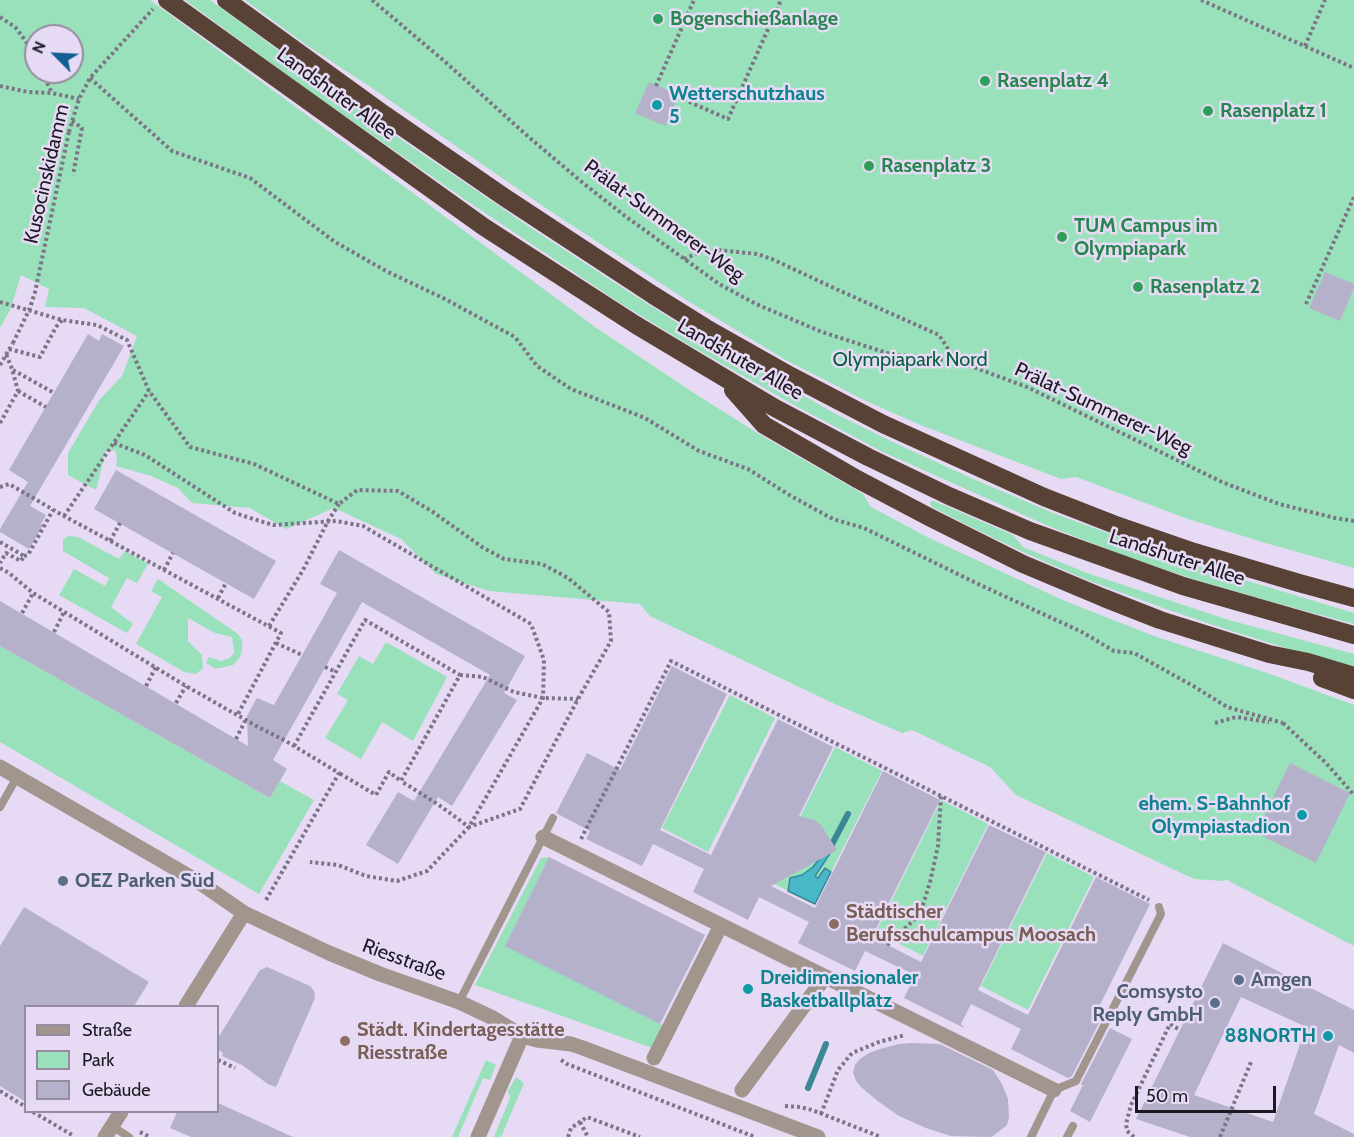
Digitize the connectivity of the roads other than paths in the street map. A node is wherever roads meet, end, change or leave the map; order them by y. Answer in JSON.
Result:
{"nodes":[{"id":1,"x":226,"y":0,"type":"edge"},
{"id":2,"x":161,"y":4,"type":"edge"},
{"id":3,"x":723,"y":378,"type":"junction"},
{"id":4,"x":1354,"y":598,"type":"edge"},
{"id":5,"x":1354,"y":635,"type":"edge"},
{"id":6,"x":1269,"y":654,"type":"junction"},
{"id":7,"x":1354,"y":676,"type":"edge"},
{"id":8,"x":1354,"y":690,"type":"edge"},
{"id":9,"x":0,"y":767,"type":"edge"},
{"id":10,"x":17,"y":777,"type":"junction"},
{"id":11,"x":0,"y":807,"type":"edge"},
{"id":12,"x":553,"y":818,"type":"dead end"},
{"id":13,"x":543,"y":837,"type":"junction"},
{"id":14,"x":1159,"y":907,"type":"road end"},
{"id":15,"x":244,"y":913,"type":"junction"},
{"id":16,"x":721,"y":925,"type":"junction"},
{"id":17,"x":825,"y":976,"type":"junction"},
{"id":18,"x":459,"y":1002,"type":"junction"},
{"id":19,"x":187,"y":1005,"type":"edge"},
{"id":20,"x":522,"y":1036,"type":"junction"},
{"id":21,"x":654,"y":1058,"type":"dead end"},
{"id":22,"x":742,"y":1090,"type":"dead end"},
{"id":23,"x":1054,"y":1090,"type":"junction"},
{"id":24,"x":119,"y":1113,"type":"edge"},
{"id":25,"x":1073,"y":1126,"type":"dead end"},
{"id":26,"x":108,"y":1131,"type":"edge"},
{"id":27,"x":129,"y":1137,"type":"edge"},
{"id":28,"x":477,"y":1137,"type":"edge"},
{"id":29,"x":818,"y":1137,"type":"edge"},
{"id":30,"x":1031,"y":1137,"type":"edge"},
{"id":31,"x":1067,"y":1137,"type":"edge"}],
"edges":[{"from":1,"to":4,"type":"highway","name":"Landshuter Allee"},
{"from":2,"to":3,"type":"highway","name":"Landshuter Allee"},
{"from":3,"to":5,"type":"highway","name":"Landshuter Allee"},
{"from":3,"to":6,"type":"highway"},
{"from":6,"to":7,"type":"highway"},
{"from":6,"to":8,"type":"highway"},
{"from":9,"to":10,"type":"street","name":"Riesstraße"},
{"from":10,"to":11,"type":"lane"},
{"from":10,"to":15,"type":"street","name":"Riesstraße"},
{"from":12,"to":13,"type":"lane"},
{"from":13,"to":16,"type":"street"},
{"from":13,"to":18,"type":"lane"},
{"from":14,"to":23,"type":"lane"},
{"from":15,"to":18,"type":"street","name":"Riesstraße"},
{"from":15,"to":19,"type":"street"},
{"from":16,"to":17,"type":"street"},
{"from":16,"to":21,"type":"street"},
{"from":17,"to":22,"type":"street"},
{"from":17,"to":23,"type":"street"},
{"from":18,"to":20,"type":"street","name":"Riesstraße"},
{"from":20,"to":28,"type":"street"},
{"from":20,"to":29,"type":"street","name":"Riesstraße"},
{"from":23,"to":30,"type":"lane"},
{"from":24,"to":26,"type":"street"},
{"from":25,"to":31,"type":"lane"},
{"from":26,"to":27,"type":"lane"}]}
